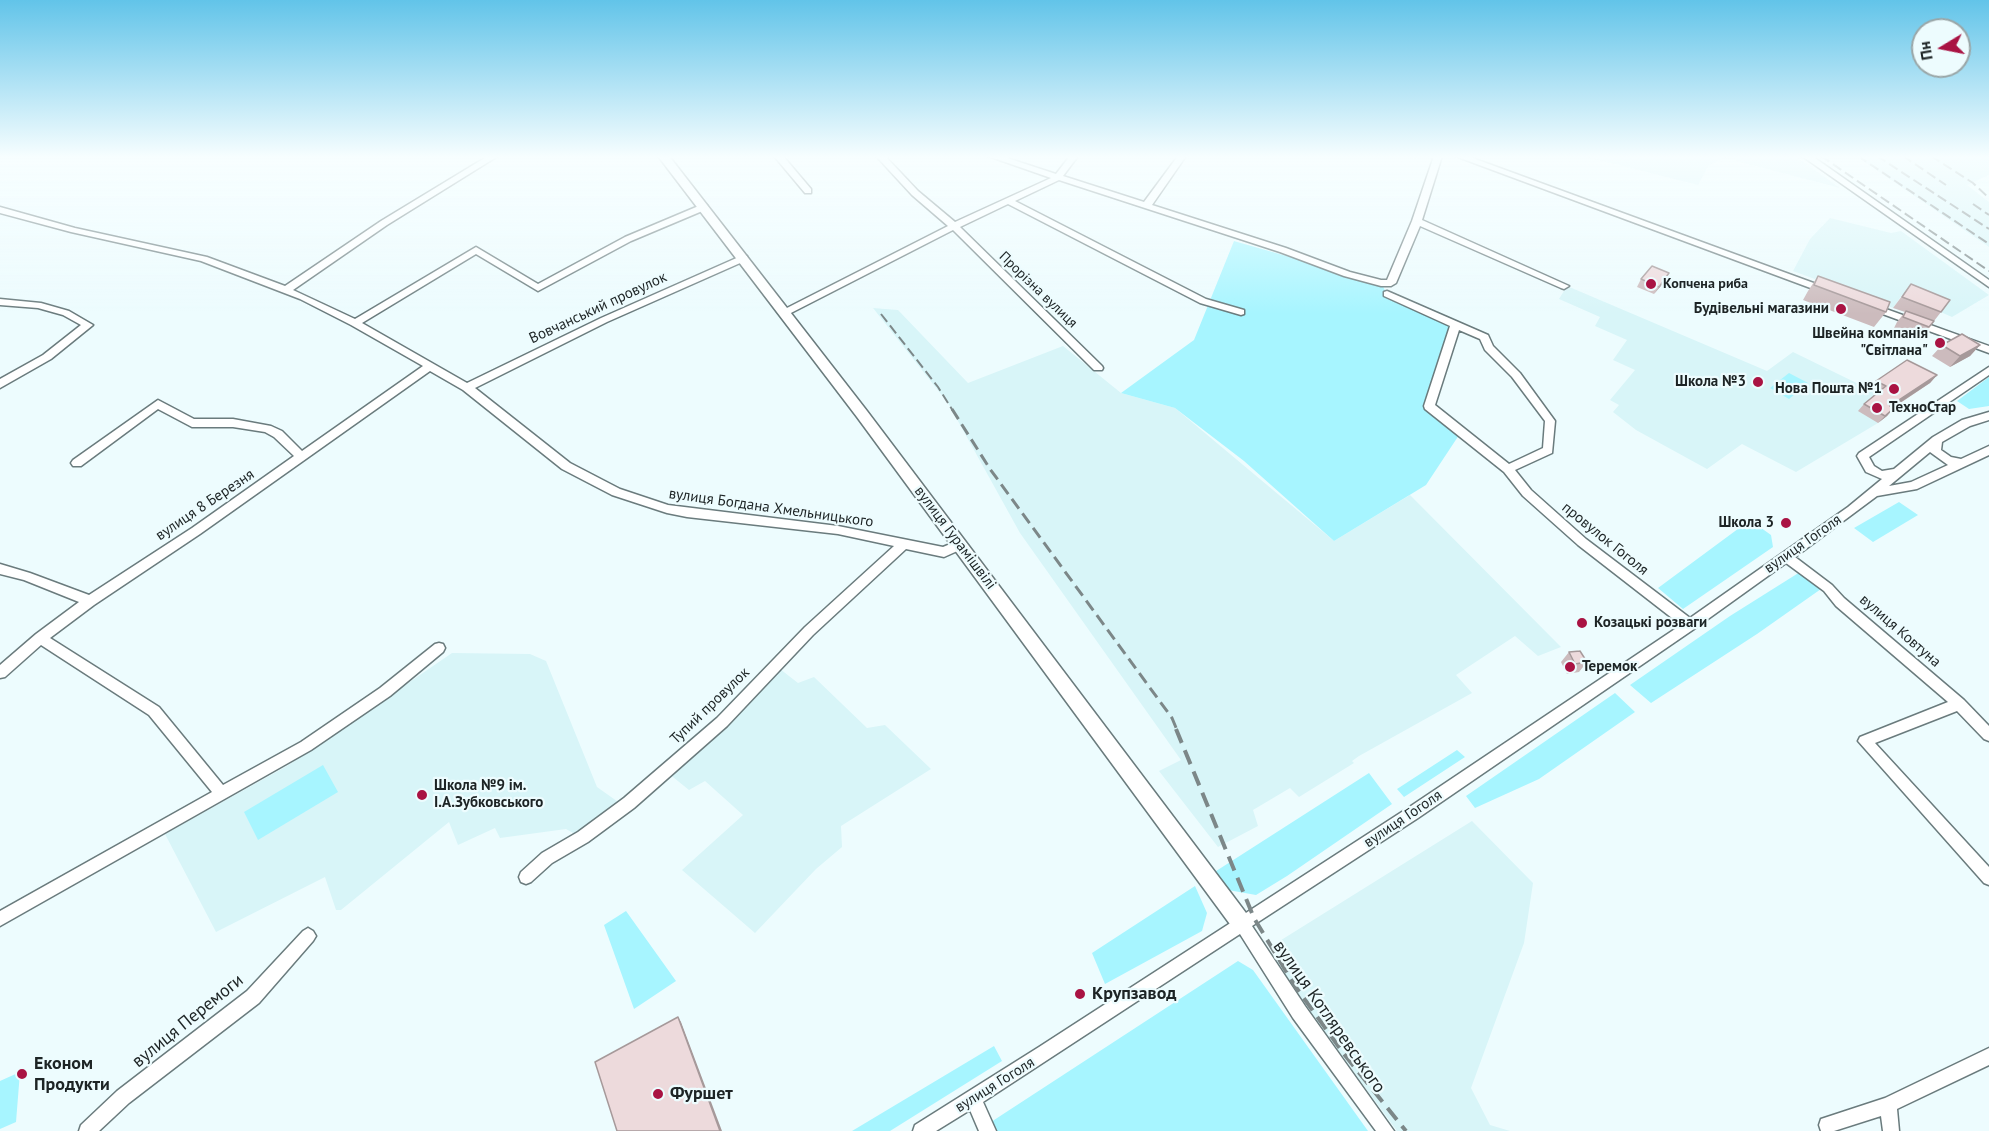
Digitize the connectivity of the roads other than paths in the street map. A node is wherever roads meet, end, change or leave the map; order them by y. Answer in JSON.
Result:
{"nodes":[{"id":1,"x":407,"y":209,"type":"edge"},
{"id":2,"x":700,"y":209,"type":"edge"},
{"id":3,"x":705,"y":209,"type":"edge"},
{"id":4,"x":934,"y":209,"type":"edge"},
{"id":5,"x":991,"y":209,"type":"edge"},
{"id":6,"x":1023,"y":209,"type":"edge"},
{"id":7,"x":1155,"y":209,"type":"edge"},
{"id":8,"x":1421,"y":209,"type":"edge"},
{"id":9,"x":1603,"y":209,"type":"edge"},
{"id":10,"x":1881,"y":209,"type":"edge"},
{"id":11,"x":0,"y":210,"type":"edge"},
{"id":12,"x":1417,"y":221,"type":"junction"},
{"id":13,"x":954,"y":226,"type":"junction"},
{"id":14,"x":744,"y":258,"type":"junction"},
{"id":15,"x":1989,"y":284,"type":"edge"},
{"id":16,"x":1564,"y":286,"type":"dead end"},
{"id":17,"x":1389,"y":288,"type":"junction"},
{"id":18,"x":286,"y":290,"type":"junction"},
{"id":19,"x":1833,"y":293,"type":"edge"},
{"id":20,"x":0,"y":302,"type":"edge"},
{"id":21,"x":1867,"y":305,"type":"edge"},
{"id":22,"x":1241,"y":312,"type":"dead end"},
{"id":23,"x":784,"y":313,"type":"junction"},
{"id":24,"x":355,"y":323,"type":"junction"},
{"id":25,"x":1455,"y":325,"type":"junction"},
{"id":26,"x":1989,"y":350,"type":"edge"},
{"id":27,"x":430,"y":366,"type":"junction"},
{"id":28,"x":1098,"y":368,"type":"dead end"},
{"id":29,"x":1989,"y":370,"type":"edge"},
{"id":30,"x":0,"y":384,"type":"edge"},
{"id":31,"x":467,"y":387,"type":"junction"},
{"id":32,"x":1989,"y":416,"type":"edge"},
{"id":33,"x":1937,"y":440,"type":"junction"},
{"id":34,"x":1989,"y":450,"type":"edge"},
{"id":35,"x":1863,"y":456,"type":"junction"},
{"id":36,"x":302,"y":457,"type":"junction"},
{"id":37,"x":77,"y":463,"type":"dead end"},
{"id":38,"x":1963,"y":464,"type":"junction"},
{"id":39,"x":1508,"y":469,"type":"junction"},
{"id":40,"x":1896,"y":473,"type":"junction"},
{"id":41,"x":1873,"y":492,"type":"junction"},
{"id":42,"x":904,"y":544,"type":"junction"},
{"id":43,"x":960,"y":545,"type":"junction"},
{"id":44,"x":1785,"y":556,"type":"junction"},
{"id":45,"x":0,"y":569,"type":"edge"},
{"id":46,"x":90,"y":601,"type":"junction"},
{"id":47,"x":1690,"y":625,"type":"junction"},
{"id":48,"x":40,"y":638,"type":"junction"},
{"id":49,"x":439,"y":648,"type":"dead end"},
{"id":50,"x":0,"y":673,"type":"edge"},
{"id":51,"x":1959,"y":704,"type":"junction"},
{"id":52,"x":1989,"y":735,"type":"edge"},
{"id":53,"x":221,"y":794,"type":"junction"},
{"id":54,"x":526,"y":877,"type":"dead end"},
{"id":55,"x":1989,"y":878,"type":"edge"},
{"id":56,"x":0,"y":919,"type":"edge"},
{"id":57,"x":1242,"y":924,"type":"junction"},
{"id":58,"x":308,"y":936,"type":"dead end"},
{"id":59,"x":1989,"y":1056,"type":"edge"},
{"id":60,"x":973,"y":1099,"type":"junction"},
{"id":61,"x":1888,"y":1105,"type":"junction"},
{"id":62,"x":1827,"y":1125,"type":"dead end"},
{"id":63,"x":87,"y":1131,"type":"edge"},
{"id":64,"x":921,"y":1131,"type":"edge"},
{"id":65,"x":988,"y":1131,"type":"edge"},
{"id":66,"x":1386,"y":1131,"type":"edge"},
{"id":67,"x":1891,"y":1131,"type":"edge"}],
"edges":[{"from":1,"to":18,"type":"street"},
{"from":2,"to":24,"type":"street"},
{"from":3,"to":14,"type":"main road","name":"вулиця Гурамішвілі"},
{"from":4,"to":13,"type":"street","name":"Прорізна вулиця"},
{"from":5,"to":13,"type":"street"},
{"from":6,"to":22,"type":"street"},
{"from":7,"to":17,"type":"street"},
{"from":8,"to":12,"type":"street"},
{"from":9,"to":19,"type":"street"},
{"from":10,"to":15,"type":"street"},
{"from":11,"to":18,"type":"street","name":"вулиця Богдана Хмельницького"},
{"from":12,"to":16,"type":"street"},
{"from":12,"to":17,"type":"street"},
{"from":13,"to":23,"type":"street"},
{"from":13,"to":28,"type":"street","name":"Прорізна вулиця"},
{"from":14,"to":23,"type":"main road","name":"вулиця Гурамішвілі"},
{"from":14,"to":31,"type":"street","name":"Вовчанський провулок"},
{"from":17,"to":25,"type":"street"},
{"from":18,"to":24,"type":"street","name":"вулиця Богдана Хмельницького"},
{"from":20,"to":30,"type":"street"},
{"from":21,"to":26,"type":"street"},
{"from":23,"to":43,"type":"main road","name":"вулиця Гурамішвілі"},
{"from":24,"to":27,"type":"street","name":"вулиця Богдана Хмельницького"},
{"from":25,"to":39,"type":"street","name":"провулок Гоголя"},
{"from":25,"to":39,"type":"street"},
{"from":27,"to":31,"type":"street","name":"вулиця Богдана Хмельницького"},
{"from":27,"to":36,"type":"street","name":"вулиця 8 Березня"},
{"from":29,"to":35,"type":"street"},
{"from":31,"to":42,"type":"street","name":"вулиця Богдана Хмельницького"},
{"from":32,"to":33,"type":"street","name":"вулиця Гоголя"},
{"from":33,"to":38,"type":"street"},
{"from":33,"to":40,"type":"street","name":"вулиця Гоголя"},
{"from":34,"to":38,"type":"street","name":"вулиця Гоголя"},
{"from":35,"to":40,"type":"street"},
{"from":35,"to":41,"type":"street"},
{"from":36,"to":37,"type":"street"},
{"from":36,"to":46,"type":"street","name":"вулиця 8 Березня"},
{"from":38,"to":41,"type":"street","name":"вулиця Гоголя"},
{"from":39,"to":47,"type":"street","name":"провулок Гоголя"},
{"from":40,"to":41,"type":"street","name":"вулиця Гоголя"},
{"from":41,"to":44,"type":"street","name":"вулиця Гоголя"},
{"from":42,"to":43,"type":"street","name":"вулиця Богдана Хмельницького"},
{"from":42,"to":54,"type":"street","name":"Тупий провулок"},
{"from":43,"to":57,"type":"main road","name":"вулиця Гурамішвілі"},
{"from":44,"to":47,"type":"street","name":"вулиця Гоголя"},
{"from":44,"to":51,"type":"street","name":"вулиця Ковтуна"},
{"from":45,"to":46,"type":"street"},
{"from":46,"to":48,"type":"street","name":"вулиця 8 Березня"},
{"from":47,"to":57,"type":"street","name":"вулиця Гоголя"},
{"from":48,"to":50,"type":"street","name":"вулиця 8 Березня"},
{"from":48,"to":53,"type":"street"},
{"from":49,"to":53,"type":"street"},
{"from":51,"to":52,"type":"street","name":"вулиця Ковтуна"},
{"from":51,"to":55,"type":"street"},
{"from":53,"to":56,"type":"street"},
{"from":57,"to":60,"type":"street","name":"вулиця Гоголя"},
{"from":57,"to":66,"type":"street","name":"вулиця Котляревського"},
{"from":58,"to":63,"type":"street","name":"вулиця Перемоги"},
{"from":59,"to":61,"type":"street"},
{"from":60,"to":64,"type":"street","name":"вулиця Гоголя"},
{"from":60,"to":65,"type":"street"},
{"from":61,"to":62,"type":"street"},
{"from":61,"to":67,"type":"street"}]}
